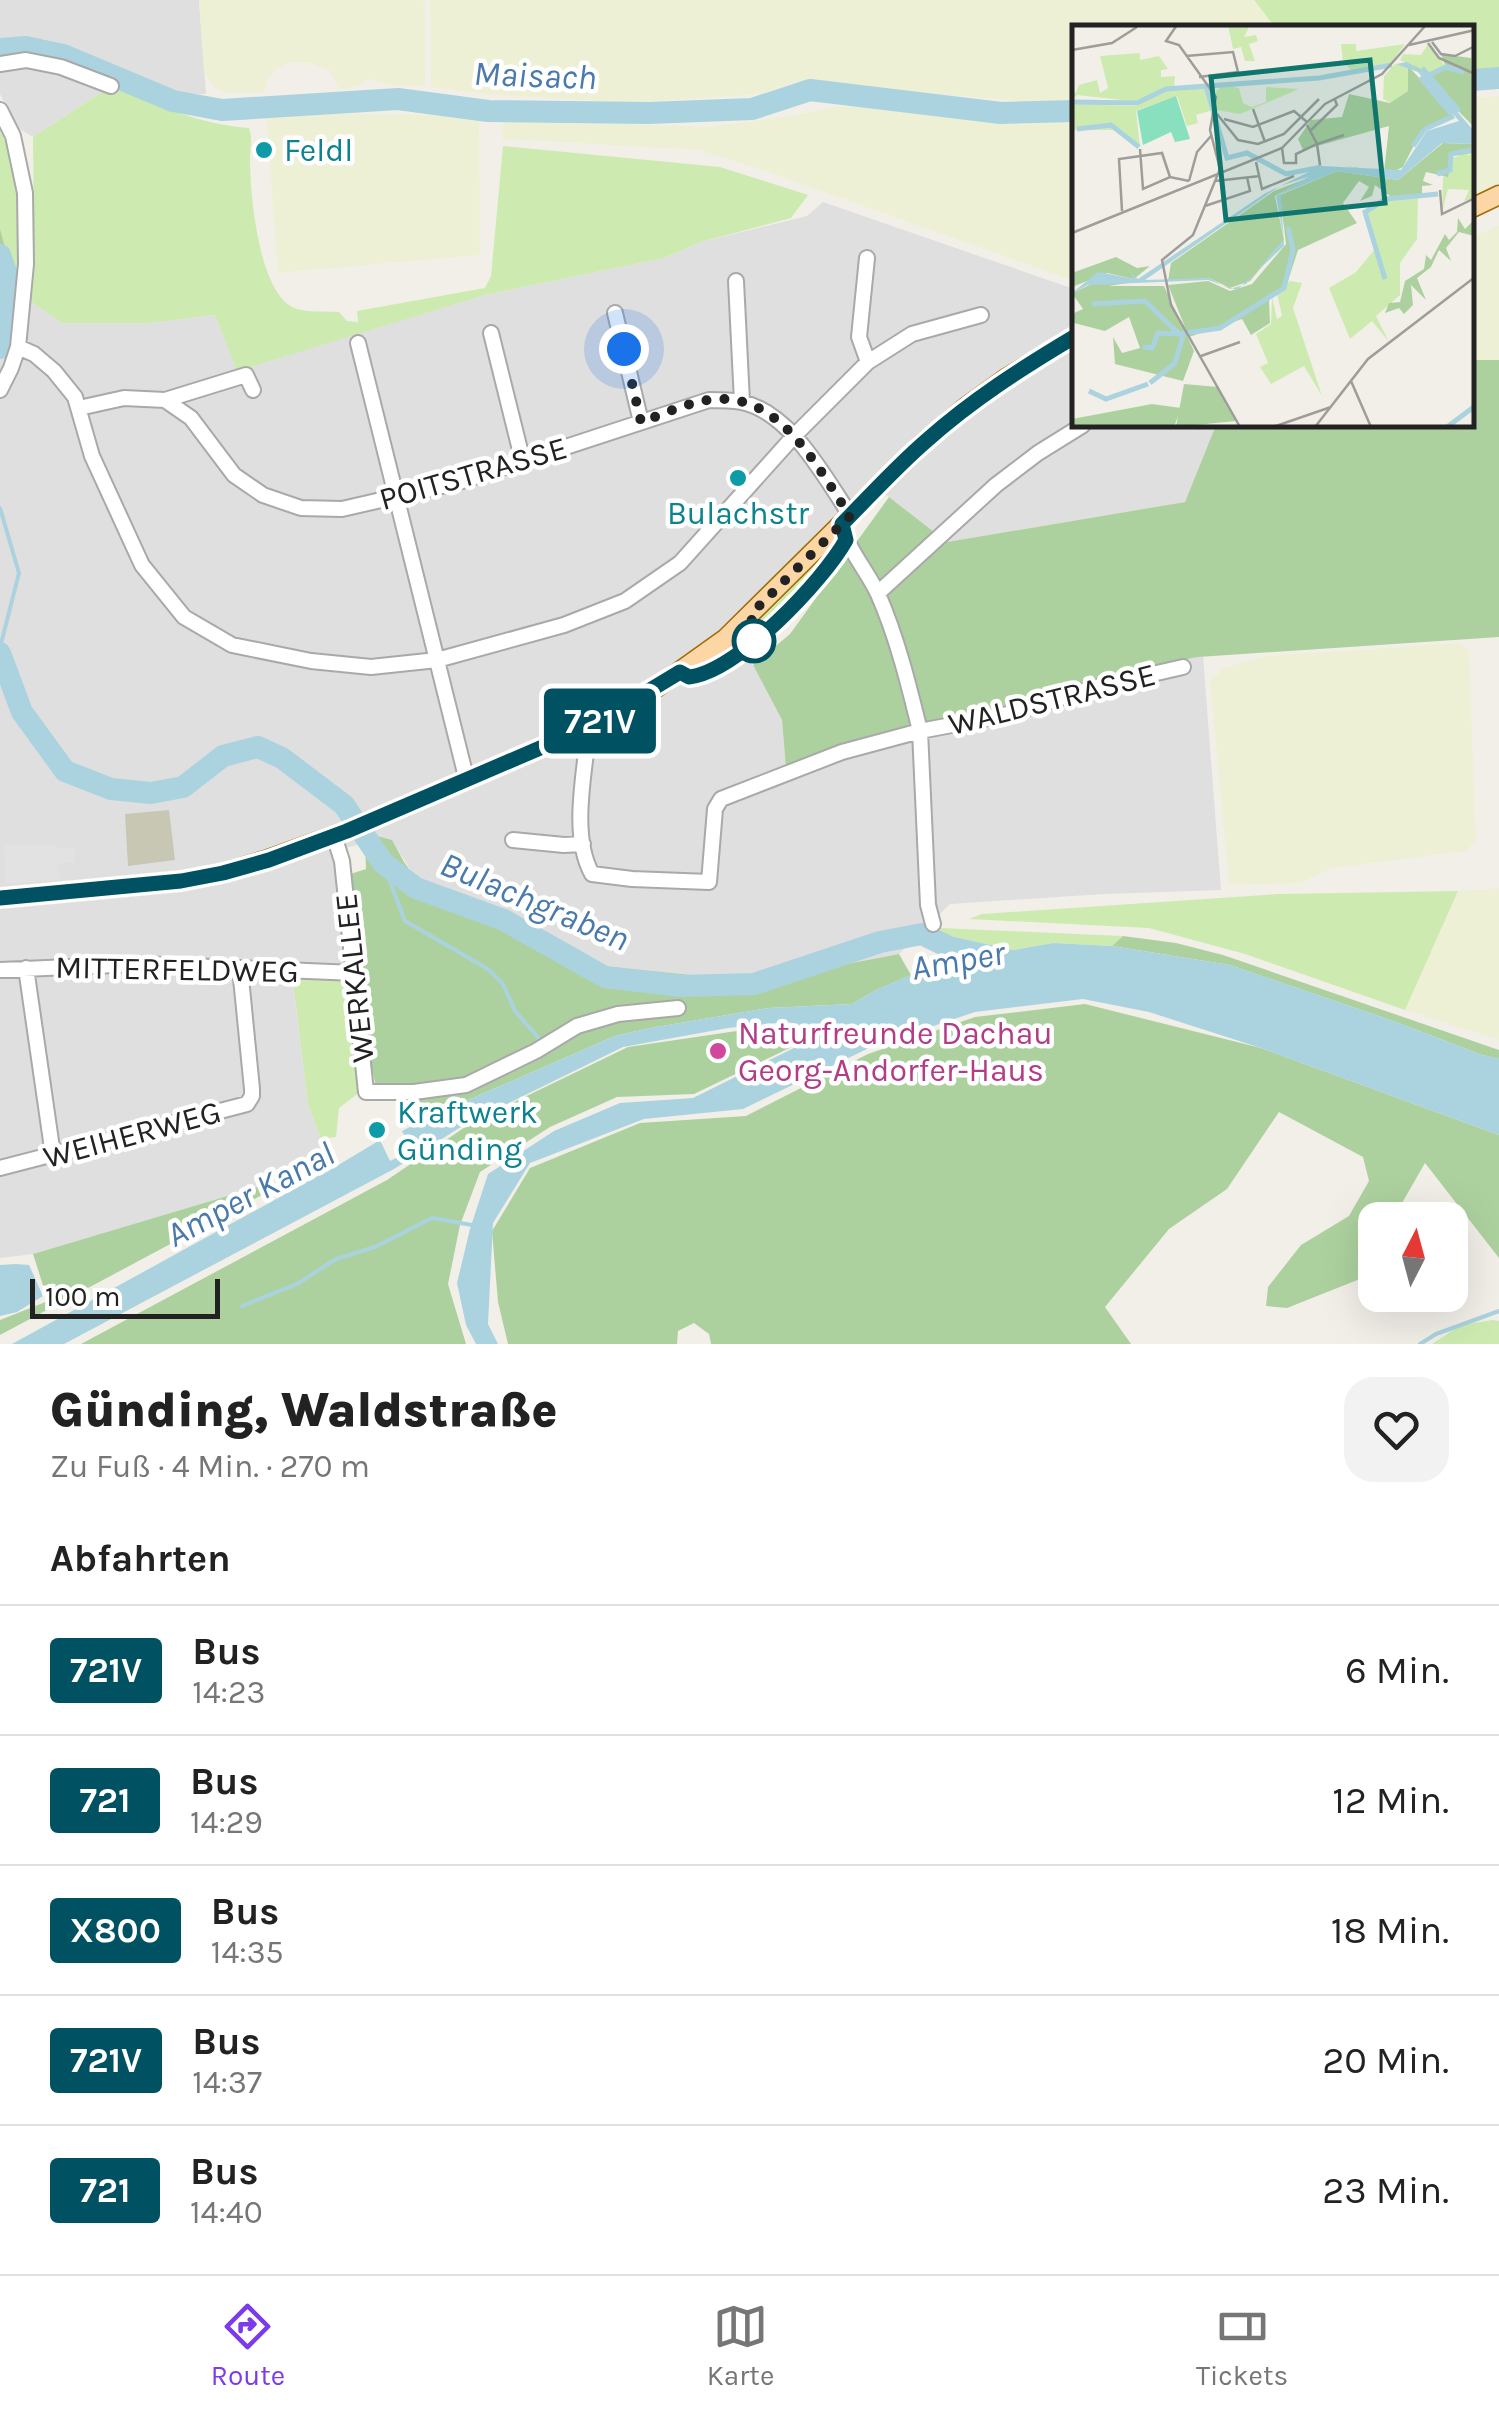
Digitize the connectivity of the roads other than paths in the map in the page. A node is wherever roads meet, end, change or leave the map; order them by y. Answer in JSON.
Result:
{"nodes":[{"id":1,"x":0,"y":64,"type":"edge"},
{"id":2,"x":111,"y":86,"type":"dead end"},
{"id":3,"x":0,"y":110,"type":"edge"},
{"id":4,"x":1499,"y":195,"type":"edge"},
{"id":5,"x":1474,"y":207,"type":"edge"},
{"id":6,"x":867,"y":258,"type":"dead end"},
{"id":7,"x":736,"y":281,"type":"dead end"},
{"id":8,"x":615,"y":313,"type":"dead end"},
{"id":9,"x":980,"y":315,"type":"dead end"},
{"id":10,"x":491,"y":333,"type":"dead end"},
{"id":11,"x":1072,"y":338,"type":"edge"},
{"id":12,"x":358,"y":344,"type":"dead end"},
{"id":13,"x":18,"y":346,"type":"junction"},
{"id":14,"x":868,"y":362,"type":"junction"},
{"id":15,"x":1,"y":389,"type":"edge"},
{"id":16,"x":253,"y":390,"type":"dead end"},
{"id":17,"x":165,"y":400,"type":"junction"},
{"id":18,"x":742,"y":402,"type":"junction"},
{"id":19,"x":79,"y":408,"type":"junction"},
{"id":20,"x":641,"y":422,"type":"junction"},
{"id":21,"x":1078,"y":428,"type":"edge"},
{"id":22,"x":794,"y":436,"type":"junction"},
{"id":23,"x":524,"y":462,"type":"junction"},
{"id":24,"x":396,"y":498,"type":"junction"},
{"id":25,"x":846,"y":520,"type":"junction"},
{"id":26,"x":878,"y":593,"type":"junction"},
{"id":27,"x":436,"y":660,"type":"junction"},
{"id":28,"x":1183,"y":667,"type":"dead end"},
{"id":29,"x":589,"y":727,"type":"junction"},
{"id":30,"x":920,"y":731,"type":"junction"},
{"id":31,"x":467,"y":780,"type":"junction"},
{"id":32,"x":340,"y":834,"type":"junction"},
{"id":33,"x":513,"y":840,"type":"dead end"},
{"id":34,"x":583,"y":844,"type":"junction"},
{"id":35,"x":0,"y":898,"type":"edge"},
{"id":36,"x":933,"y":924,"type":"dead end"},
{"id":37,"x":26,"y":968,"type":"junction"},
{"id":38,"x":240,"y":968,"type":"junction"},
{"id":39,"x":0,"y":970,"type":"edge"},
{"id":40,"x":354,"y":973,"type":"junction"},
{"id":41,"x":678,"y":1008,"type":"dead end"},
{"id":42,"x":53,"y":1155,"type":"junction"},
{"id":43,"x":0,"y":1168,"type":"edge"}],
"edges":[{"from":1,"to":2,"type":"street"},
{"from":3,"to":13,"type":"street"},
{"from":4,"to":5,"type":"main road"},
{"from":6,"to":14,"type":"street"},
{"from":7,"to":18,"type":"street"},
{"from":8,"to":20,"type":"street"},
{"from":9,"to":14,"type":"street"},
{"from":10,"to":23,"type":"street"},
{"from":11,"to":25,"type":"main road"},
{"from":12,"to":24,"type":"street"},
{"from":13,"to":15,"type":"street"},
{"from":13,"to":19,"type":"street"},
{"from":14,"to":22,"type":"street"},
{"from":16,"to":17,"type":"street"},
{"from":17,"to":19,"type":"street"},
{"from":17,"to":24,"type":"street","name":"POITSTRASSE"},
{"from":18,"to":20,"type":"street","name":"POITSTRASSE"},
{"from":18,"to":22,"type":"street"},
{"from":19,"to":27,"type":"street"},
{"from":20,"to":23,"type":"street","name":"POITSTRASSE"},
{"from":21,"to":26,"type":"street"},
{"from":22,"to":25,"type":"street"},
{"from":22,"to":27,"type":"street"},
{"from":23,"to":24,"type":"street","name":"POITSTRASSE"},
{"from":24,"to":27,"type":"street"},
{"from":25,"to":26,"type":"street","name":"WALDSTRASSE"},
{"from":25,"to":29,"type":"main road"},
{"from":26,"to":30,"type":"street","name":"WALDSTRASSE"},
{"from":27,"to":31,"type":"street"},
{"from":28,"to":30,"type":"street","name":"WALDSTRASSE"},
{"from":29,"to":31,"type":"main road"},
{"from":29,"to":34,"type":"street"},
{"from":30,"to":34,"type":"street","name":"WALDSTRASSE"},
{"from":30,"to":36,"type":"street","name":"WALDSTRASSE"},
{"from":31,"to":32,"type":"main road"},
{"from":32,"to":35,"type":"main road"},
{"from":32,"to":40,"type":"street","name":"WERKALLEE"},
{"from":33,"to":34,"type":"street"},
{"from":37,"to":38,"type":"street","name":"MITTERFELDWEG"},
{"from":37,"to":39,"type":"street","name":"MITTERFELDWEG"},
{"from":37,"to":42,"type":"street"},
{"from":38,"to":40,"type":"street","name":"MITTERFELDWEG"},
{"from":38,"to":42,"type":"street","name":"WEIHERWEG"},
{"from":40,"to":41,"type":"street","name":"WERKALLEE"},
{"from":42,"to":43,"type":"street","name":"WEIHERWEG"}]}
